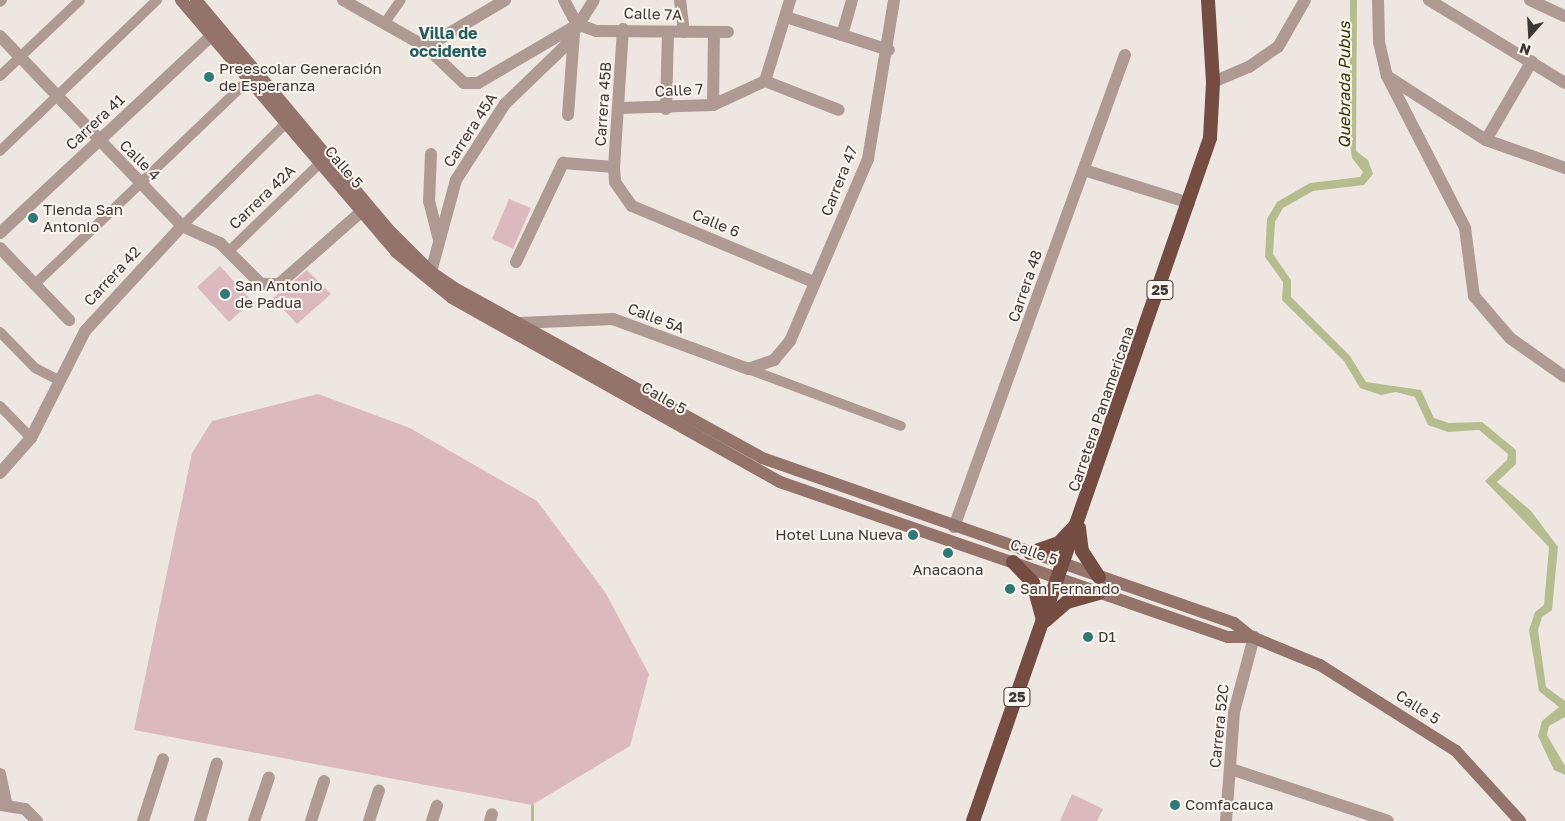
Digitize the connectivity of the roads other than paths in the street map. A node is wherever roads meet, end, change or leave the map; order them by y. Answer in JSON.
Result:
{"nodes":[{"id":1,"x":80,"y":0,"type":"edge"},
{"id":2,"x":157,"y":0,"type":"edge"},
{"id":3,"x":181,"y":0,"type":"edge"},
{"id":4,"x":196,"y":0,"type":"edge"},
{"id":5,"x":342,"y":0,"type":"edge"},
{"id":6,"x":401,"y":0,"type":"edge"},
{"id":7,"x":505,"y":0,"type":"edge"},
{"id":8,"x":564,"y":0,"type":"edge"},
{"id":9,"x":594,"y":0,"type":"edge"},
{"id":10,"x":680,"y":0,"type":"edge"},
{"id":11,"x":790,"y":0,"type":"edge"},
{"id":12,"x":852,"y":0,"type":"edge"},
{"id":13,"x":894,"y":0,"type":"edge"},
{"id":14,"x":1208,"y":0,"type":"edge"},
{"id":15,"x":1305,"y":0,"type":"edge"},
{"id":16,"x":1378,"y":0,"type":"edge"},
{"id":17,"x":1429,"y":0,"type":"edge"},
{"id":18,"x":1532,"y":1,"type":"edge"},
{"id":19,"x":1565,"y":16,"type":"edge"},
{"id":20,"x":786,"y":17,"type":"junction"},
{"id":21,"x":384,"y":24,"type":"junction"},
{"id":22,"x":576,"y":27,"type":"junction"},
{"id":23,"x":623,"y":29,"type":"junction"},
{"id":24,"x":668,"y":32,"type":"junction"},
{"id":25,"x":684,"y":32,"type":"junction"},
{"id":26,"x":714,"y":32,"type":"junction"},
{"id":27,"x":728,"y":32,"type":"dead end"},
{"id":28,"x":212,"y":35,"type":"junction"},
{"id":29,"x":842,"y":35,"type":"junction"},
{"id":30,"x":0,"y":36,"type":"edge"},
{"id":31,"x":426,"y":47,"type":"junction"},
{"id":32,"x":889,"y":50,"type":"junction"},
{"id":33,"x":1125,"y":55,"type":"dead end"},
{"id":34,"x":20,"y":57,"type":"junction"},
{"id":35,"x":1532,"y":61,"type":"junction"},
{"id":36,"x":0,"y":76,"type":"edge"},
{"id":37,"x":1388,"y":76,"type":"junction"},
{"id":38,"x":765,"y":81,"type":"junction"},
{"id":39,"x":1213,"y":82,"type":"junction"},
{"id":40,"x":1565,"y":83,"type":"edge"},
{"id":41,"x":244,"y":84,"type":"dead end"},
{"id":42,"x":58,"y":98,"type":"junction"},
{"id":43,"x":713,"y":105,"type":"junction"},
{"id":44,"x":620,"y":108,"type":"junction"},
{"id":45,"x":666,"y":109,"type":"junction"},
{"id":46,"x":839,"y":110,"type":"dead end"},
{"id":47,"x":568,"y":115,"type":"dead end"},
{"id":48,"x":282,"y":127,"type":"dead end"},
{"id":49,"x":1486,"y":140,"type":"junction"},
{"id":50,"x":98,"y":141,"type":"junction"},
{"id":51,"x":0,"y":151,"type":"edge"},
{"id":52,"x":431,"y":154,"type":"dead end"},
{"id":53,"x":318,"y":165,"type":"dead end"},
{"id":54,"x":614,"y":167,"type":"junction"},
{"id":55,"x":1565,"y":168,"type":"edge"},
{"id":56,"x":1084,"y":170,"type":"junction"},
{"id":57,"x":615,"y":182,"type":"joint"},
{"id":58,"x":141,"y":184,"type":"junction"},
{"id":59,"x":1189,"y":203,"type":"junction"},
{"id":60,"x":361,"y":212,"type":"junction"},
{"id":61,"x":182,"y":226,"type":"junction"},
{"id":62,"x":0,"y":233,"type":"edge"},
{"id":63,"x":439,"y":242,"type":"junction"},
{"id":64,"x":0,"y":248,"type":"edge"},
{"id":65,"x":229,"y":252,"type":"junction"},
{"id":66,"x":516,"y":262,"type":"dead end"},
{"id":67,"x":431,"y":272,"type":"junction"},
{"id":68,"x":814,"y":282,"type":"junction"},
{"id":69,"x":34,"y":285,"type":"junction"},
{"id":70,"x":69,"y":320,"type":"dead end"},
{"id":71,"x":518,"y":323,"type":"junction"},
{"id":72,"x":0,"y":332,"type":"edge"},
{"id":73,"x":748,"y":369,"type":"junction"},
{"id":74,"x":1565,"y":377,"type":"edge"},
{"id":75,"x":60,"y":381,"type":"junction"},
{"id":76,"x":0,"y":406,"type":"edge"},
{"id":77,"x":902,"y":426,"type":"dead end"},
{"id":78,"x":31,"y":438,"type":"junction"},
{"id":79,"x":0,"y":473,"type":"edge"},
{"id":80,"x":1080,"y":519,"type":"junction"},
{"id":81,"x":954,"y":527,"type":"junction"},
{"id":82,"x":1030,"y":553,"type":"junction"},
{"id":83,"x":1013,"y":562,"type":"junction"},
{"id":84,"x":1064,"y":565,"type":"junction"},
{"id":85,"x":1099,"y":577,"type":"junction"},
{"id":86,"x":1059,"y":578,"type":"junction"},
{"id":87,"x":1099,"y":593,"type":"junction"},
{"id":88,"x":1043,"y":624,"type":"junction"},
{"id":89,"x":1252,"y":637,"type":"junction"},
{"id":90,"x":163,"y":759,"type":"dead end"},
{"id":91,"x":217,"y":763,"type":"dead end"},
{"id":92,"x":1231,"y":769,"type":"junction"},
{"id":93,"x":0,"y":774,"type":"edge"},
{"id":94,"x":269,"y":777,"type":"dead end"},
{"id":95,"x":324,"y":782,"type":"dead end"},
{"id":96,"x":378,"y":791,"type":"dead end"},
{"id":97,"x":3,"y":804,"type":"edge"},
{"id":98,"x":437,"y":806,"type":"dead end"},
{"id":99,"x":37,"y":821,"type":"edge"},
{"id":100,"x":143,"y":821,"type":"edge"},
{"id":101,"x":200,"y":821,"type":"edge"},
{"id":102,"x":254,"y":821,"type":"edge"},
{"id":103,"x":311,"y":821,"type":"edge"},
{"id":104,"x":369,"y":821,"type":"edge"},
{"id":105,"x":432,"y":821,"type":"edge"},
{"id":106,"x":973,"y":821,"type":"edge"},
{"id":107,"x":1226,"y":821,"type":"edge"},
{"id":108,"x":1388,"y":821,"type":"edge"},
{"id":109,"x":1520,"y":821,"type":"edge"}],
"edges":[{"from":1,"to":34,"type":"street"},
{"from":2,"to":42,"type":"street"},
{"from":3,"to":28,"type":"main road","name":"Calle 5"},
{"from":4,"to":67,"type":"main road","name":"Calle 5"},
{"from":5,"to":21,"type":"street"},
{"from":6,"to":21,"type":"street"},
{"from":7,"to":31,"type":"street"},
{"from":8,"to":22,"type":"street"},
{"from":9,"to":22,"type":"street","name":"Carrera 45A"},
{"from":10,"to":25,"type":"street"},
{"from":11,"to":20,"type":"street"},
{"from":12,"to":29,"type":"street"},
{"from":13,"to":32,"type":"street","name":"Carrera 47"},
{"from":14,"to":39,"type":"highway","name":"Carretera Panamericana","number":"25"},
{"from":15,"to":39,"type":"street"},
{"from":16,"to":37,"type":"street"},
{"from":17,"to":35,"type":"street"},
{"from":18,"to":19,"type":"street"},
{"from":20,"to":29,"type":"street"},
{"from":20,"to":38,"type":"street"},
{"from":21,"to":31,"type":"street"},
{"from":22,"to":23,"type":"street","name":"Calle 7A"},
{"from":22,"to":31,"type":"street"},
{"from":22,"to":47,"type":"street"},
{"from":22,"to":63,"type":"street","name":"Carrera 45A"},
{"from":23,"to":24,"type":"street","name":"Calle 7A"},
{"from":23,"to":44,"type":"street","name":"Carrera 45B"},
{"from":24,"to":25,"type":"street","name":"Calle 7A"},
{"from":24,"to":45,"type":"street"},
{"from":25,"to":26,"type":"street","name":"Calle 7A"},
{"from":26,"to":27,"type":"street","name":"Calle 7A"},
{"from":26,"to":43,"type":"street"},
{"from":28,"to":50,"type":"street","name":"Carrera 41"},
{"from":28,"to":60,"type":"main road","name":"Calle 5"},
{"from":29,"to":32,"type":"street"},
{"from":30,"to":34,"type":"street","name":"Calle 4"},
{"from":32,"to":68,"type":"street","name":"Carrera 47"},
{"from":33,"to":56,"type":"street","name":"Carrera 48"},
{"from":34,"to":36,"type":"street"},
{"from":34,"to":42,"type":"street","name":"Calle 4"},
{"from":35,"to":40,"type":"street"},
{"from":35,"to":49,"type":"street"},
{"from":37,"to":49,"type":"street"},
{"from":37,"to":74,"type":"street"},
{"from":38,"to":43,"type":"street","name":"Calle 7"},
{"from":38,"to":46,"type":"street"},
{"from":39,"to":59,"type":"highway","name":"Carretera Panamericana","number":"25"},
{"from":41,"to":58,"type":"street"},
{"from":42,"to":50,"type":"street","name":"Calle 4"},
{"from":42,"to":51,"type":"street"},
{"from":43,"to":45,"type":"street","name":"Calle 7"},
{"from":44,"to":45,"type":"street","name":"Calle 7"},
{"from":44,"to":54,"type":"street","name":"Carrera 45B"},
{"from":48,"to":61,"type":"street","name":"Carrera 42"},
{"from":49,"to":55,"type":"street"},
{"from":50,"to":58,"type":"street","name":"Calle 4"},
{"from":50,"to":62,"type":"street","name":"Carrera 41"},
{"from":52,"to":63,"type":"street"},
{"from":53,"to":65,"type":"street","name":"Carrera 42A"},
{"from":54,"to":57,"type":"street","name":"Carrera 45B"},
{"from":54,"to":66,"type":"street"},
{"from":56,"to":59,"type":"street"},
{"from":56,"to":81,"type":"street","name":"Carrera 48"},
{"from":57,"to":68,"type":"street","name":"Calle 6"},
{"from":58,"to":61,"type":"street","name":"Calle 4"},
{"from":58,"to":69,"type":"street"},
{"from":59,"to":80,"type":"highway","name":"Carretera Panamericana","number":"25"},
{"from":60,"to":65,"type":"street","name":"Calle 4"},
{"from":60,"to":83,"type":"main road","name":"Calle 5"},
{"from":61,"to":65,"type":"street","name":"Calle 4"},
{"from":61,"to":75,"type":"street","name":"Carrera 42"},
{"from":63,"to":67,"type":"street","name":"Carrera 45A"},
{"from":64,"to":69,"type":"street"},
{"from":67,"to":71,"type":"main road","name":"Calle 5"},
{"from":68,"to":73,"type":"street","name":"Carrera 47"},
{"from":69,"to":70,"type":"street"},
{"from":71,"to":73,"type":"street","name":"Calle 5A"},
{"from":71,"to":81,"type":"main road","name":"Calle 5"},
{"from":72,"to":75,"type":"street"},
{"from":73,"to":77,"type":"street","name":"Calle 5A"},
{"from":75,"to":78,"type":"street","name":"Carrera 42"},
{"from":76,"to":78,"type":"street"},
{"from":78,"to":79,"type":"street","name":"Carrera 42"},
{"from":80,"to":82,"type":"highway"},
{"from":80,"to":84,"type":"highway","name":"Carretera Panamericana","number":"25"},
{"from":80,"to":85,"type":"highway"},
{"from":81,"to":82,"type":"main road","name":"Calle 5"},
{"from":82,"to":84,"type":"main road","name":"Calle 5"},
{"from":83,"to":86,"type":"main road","name":"Calle 5"},
{"from":83,"to":88,"type":"highway"},
{"from":84,"to":85,"type":"main road","name":"Calle 5"},
{"from":84,"to":86,"type":"highway","name":"Carretera Panamericana","number":"25"},
{"from":85,"to":89,"type":"main road","name":"Calle 5"},
{"from":86,"to":87,"type":"main road","name":"Calle 5"},
{"from":86,"to":88,"type":"highway","name":"Carretera Panamericana","number":"25"},
{"from":87,"to":88,"type":"highway"},
{"from":87,"to":89,"type":"main road","name":"Calle 5"},
{"from":88,"to":106,"type":"highway","name":"Carretera Panamericana","number":"25"},
{"from":89,"to":92,"type":"street","name":"Carrera 52C"},
{"from":89,"to":109,"type":"main road","name":"Calle 5"},
{"from":90,"to":100,"type":"street"},
{"from":91,"to":101,"type":"street"},
{"from":92,"to":107,"type":"street","name":"Carrera 52C"},
{"from":92,"to":108,"type":"street"},
{"from":93,"to":97,"type":"street"},
{"from":94,"to":102,"type":"street"},
{"from":95,"to":103,"type":"street"},
{"from":96,"to":104,"type":"street"},
{"from":97,"to":99,"type":"street"},
{"from":98,"to":105,"type":"street"}]}
